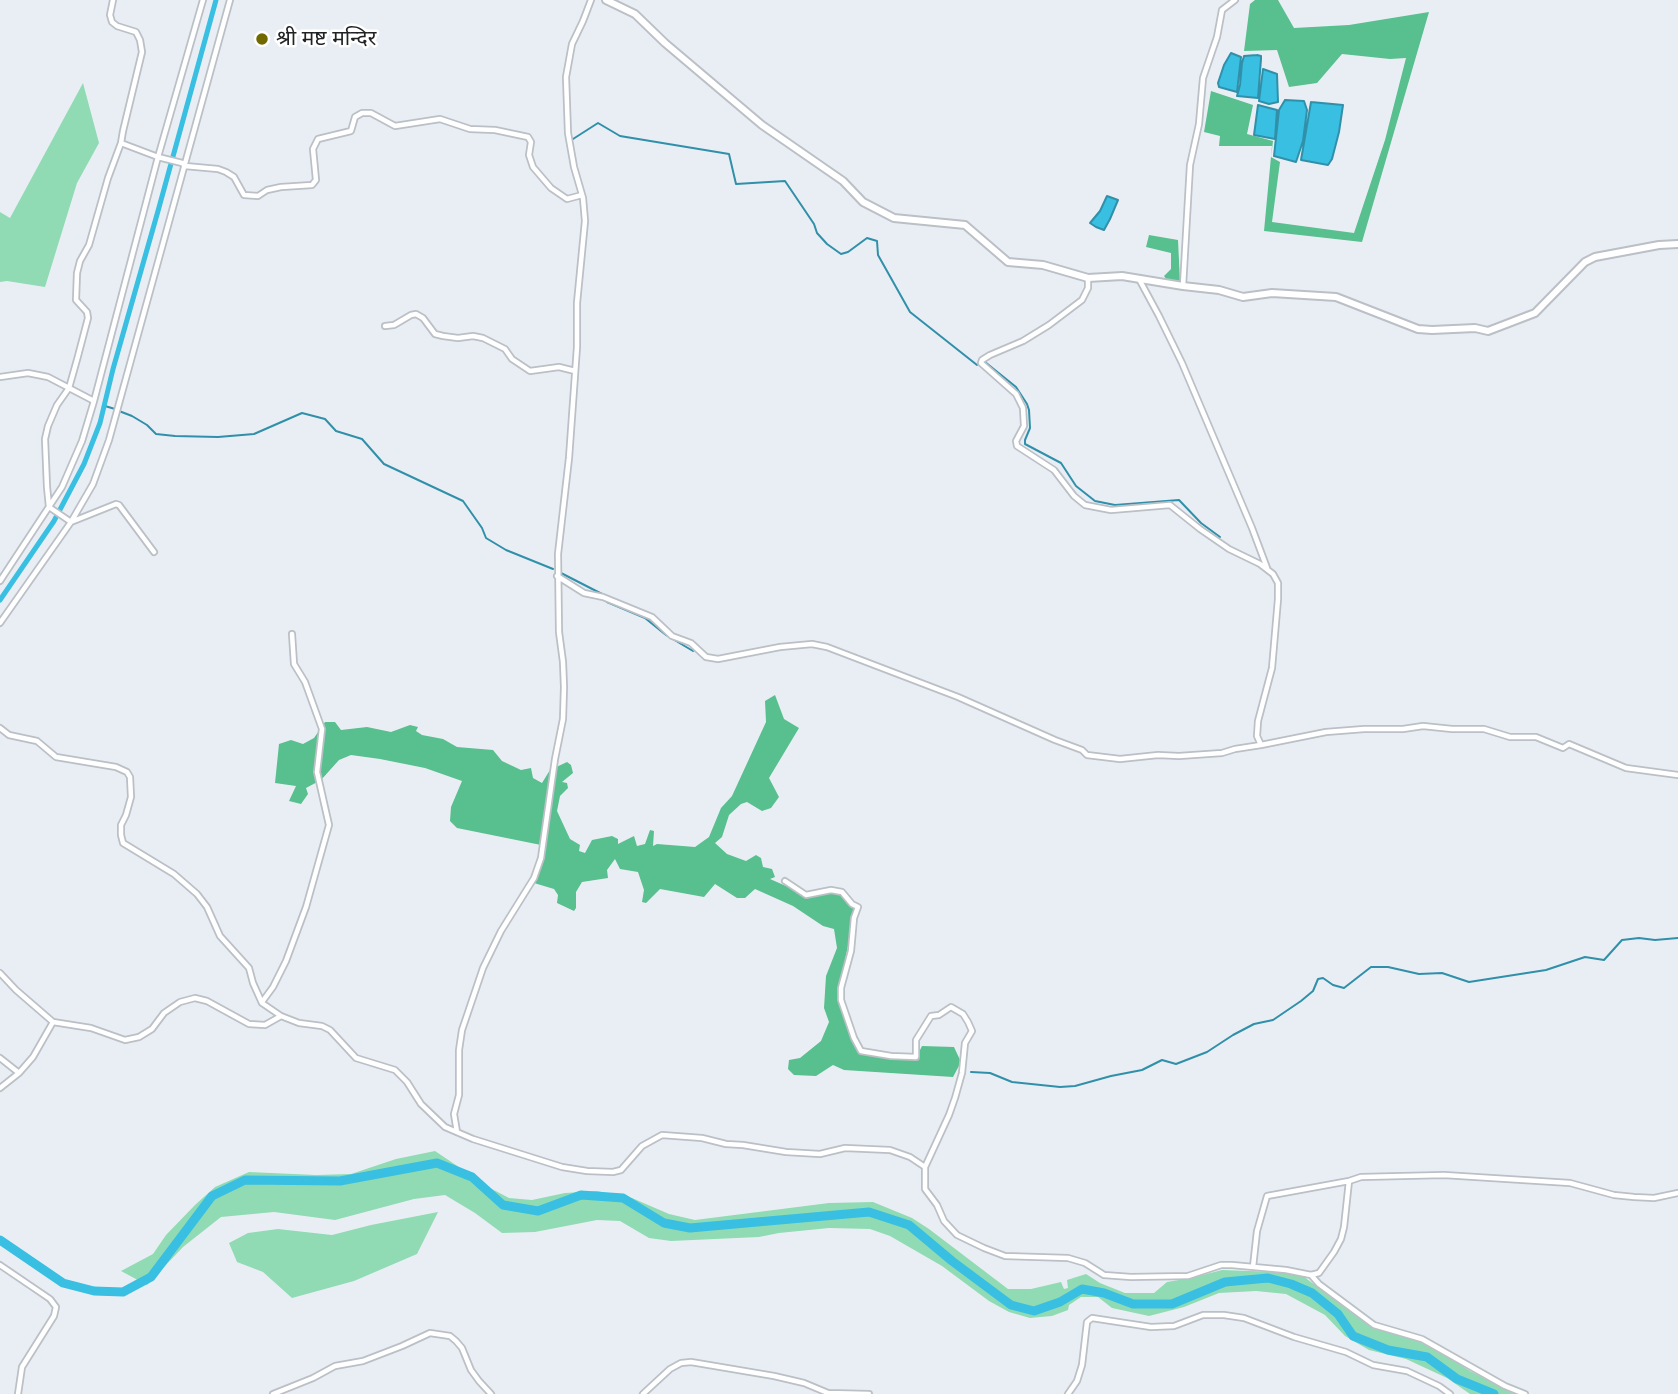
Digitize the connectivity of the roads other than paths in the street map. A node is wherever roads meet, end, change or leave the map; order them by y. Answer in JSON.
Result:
{"nodes":[{"id":1,"x":113,"y":0,"type":"edge"},
{"id":2,"x":203,"y":0,"type":"edge"},
{"id":3,"x":230,"y":0,"type":"edge"},
{"id":4,"x":591,"y":0,"type":"edge"},
{"id":5,"x":606,"y":0,"type":"edge"},
{"id":6,"x":1235,"y":0,"type":"edge"},
{"id":7,"x":121,"y":143,"type":"junction"},
{"id":8,"x":160,"y":157,"type":"junction"},
{"id":9,"x":183,"y":164,"type":"junction"},
{"id":10,"x":582,"y":195,"type":"junction"},
{"id":11,"x":1678,"y":244,"type":"edge"},
{"id":12,"x":1088,"y":278,"type":"junction"},
{"id":13,"x":1138,"y":279,"type":"junction"},
{"id":14,"x":1183,"y":286,"type":"junction"},
{"id":15,"x":385,"y":326,"type":"dead end"},
{"id":16,"x":575,"y":371,"type":"junction"},
{"id":17,"x":0,"y":377,"type":"edge"},
{"id":18,"x":69,"y":388,"type":"junction"},
{"id":19,"x":94,"y":401,"type":"junction"},
{"id":20,"x":52,"y":509,"type":"junction"},
{"id":21,"x":69,"y":521,"type":"junction"},
{"id":22,"x":153,"y":552,"type":"dead end"},
{"id":23,"x":1267,"y":571,"type":"junction"},
{"id":24,"x":557,"y":576,"type":"junction"},
{"id":25,"x":0,"y":581,"type":"edge"},
{"id":26,"x":0,"y":624,"type":"edge"},
{"id":27,"x":292,"y":634,"type":"dead end"},
{"id":28,"x":0,"y":728,"type":"edge"},
{"id":29,"x":1261,"y":745,"type":"junction"},
{"id":30,"x":1678,"y":775,"type":"edge"},
{"id":31,"x":785,"y":881,"type":"dead end"},
{"id":32,"x":0,"y":973,"type":"edge"},
{"id":33,"x":262,"y":1003,"type":"junction"},
{"id":34,"x":281,"y":1016,"type":"junction"},
{"id":35,"x":53,"y":1022,"type":"junction"},
{"id":36,"x":0,"y":1058,"type":"edge"},
{"id":37,"x":19,"y":1073,"type":"junction"},
{"id":38,"x":0,"y":1088,"type":"edge"},
{"id":39,"x":457,"y":1133,"type":"junction"},
{"id":40,"x":925,"y":1167,"type":"junction"},
{"id":41,"x":1349,"y":1181,"type":"junction"},
{"id":42,"x":1678,"y":1193,"type":"edge"},
{"id":43,"x":0,"y":1265,"type":"edge"},
{"id":44,"x":1252,"y":1267,"type":"junction"},
{"id":45,"x":1311,"y":1275,"type":"junction"},
{"id":46,"x":18,"y":1394,"type":"edge"},
{"id":47,"x":272,"y":1394,"type":"edge"},
{"id":48,"x":491,"y":1394,"type":"edge"},
{"id":49,"x":643,"y":1394,"type":"edge"},
{"id":50,"x":869,"y":1394,"type":"edge"},
{"id":51,"x":1068,"y":1394,"type":"edge"},
{"id":52,"x":1450,"y":1394,"type":"edge"},
{"id":53,"x":1525,"y":1394,"type":"edge"}],
"edges":[{"from":1,"to":7,"type":"street"},
{"from":2,"to":8,"type":"street"},
{"from":3,"to":9,"type":"street"},
{"from":4,"to":10,"type":"street"},
{"from":5,"to":12,"type":"street"},
{"from":6,"to":14,"type":"street"},
{"from":7,"to":8,"type":"street"},
{"from":7,"to":18,"type":"street"},
{"from":8,"to":9,"type":"street"},
{"from":8,"to":19,"type":"street"},
{"from":9,"to":10,"type":"street"},
{"from":9,"to":21,"type":"street"},
{"from":10,"to":16,"type":"street"},
{"from":11,"to":14,"type":"street"},
{"from":12,"to":13,"type":"street"},
{"from":12,"to":23,"type":"street"},
{"from":13,"to":14,"type":"street"},
{"from":13,"to":23,"type":"street"},
{"from":15,"to":16,"type":"street"},
{"from":16,"to":24,"type":"street"},
{"from":17,"to":18,"type":"street"},
{"from":18,"to":19,"type":"street"},
{"from":18,"to":20,"type":"street"},
{"from":19,"to":20,"type":"street"},
{"from":20,"to":21,"type":"street"},
{"from":20,"to":25,"type":"street"},
{"from":21,"to":22,"type":"street"},
{"from":21,"to":26,"type":"street"},
{"from":23,"to":29,"type":"street"},
{"from":24,"to":29,"type":"street"},
{"from":24,"to":39,"type":"street"},
{"from":27,"to":33,"type":"street"},
{"from":28,"to":33,"type":"street"},
{"from":29,"to":30,"type":"street"},
{"from":31,"to":40,"type":"street"},
{"from":32,"to":35,"type":"street"},
{"from":33,"to":34,"type":"street"},
{"from":34,"to":35,"type":"street"},
{"from":34,"to":39,"type":"street"},
{"from":35,"to":37,"type":"street"},
{"from":36,"to":37,"type":"street"},
{"from":37,"to":38,"type":"street"},
{"from":39,"to":40,"type":"street"},
{"from":40,"to":44,"type":"street"},
{"from":41,"to":42,"type":"street"},
{"from":41,"to":44,"type":"street"},
{"from":41,"to":45,"type":"street"},
{"from":43,"to":46,"type":"street"},
{"from":44,"to":45,"type":"street"},
{"from":45,"to":53,"type":"street"},
{"from":47,"to":48,"type":"street"},
{"from":49,"to":50,"type":"street"},
{"from":51,"to":52,"type":"street"}]}
